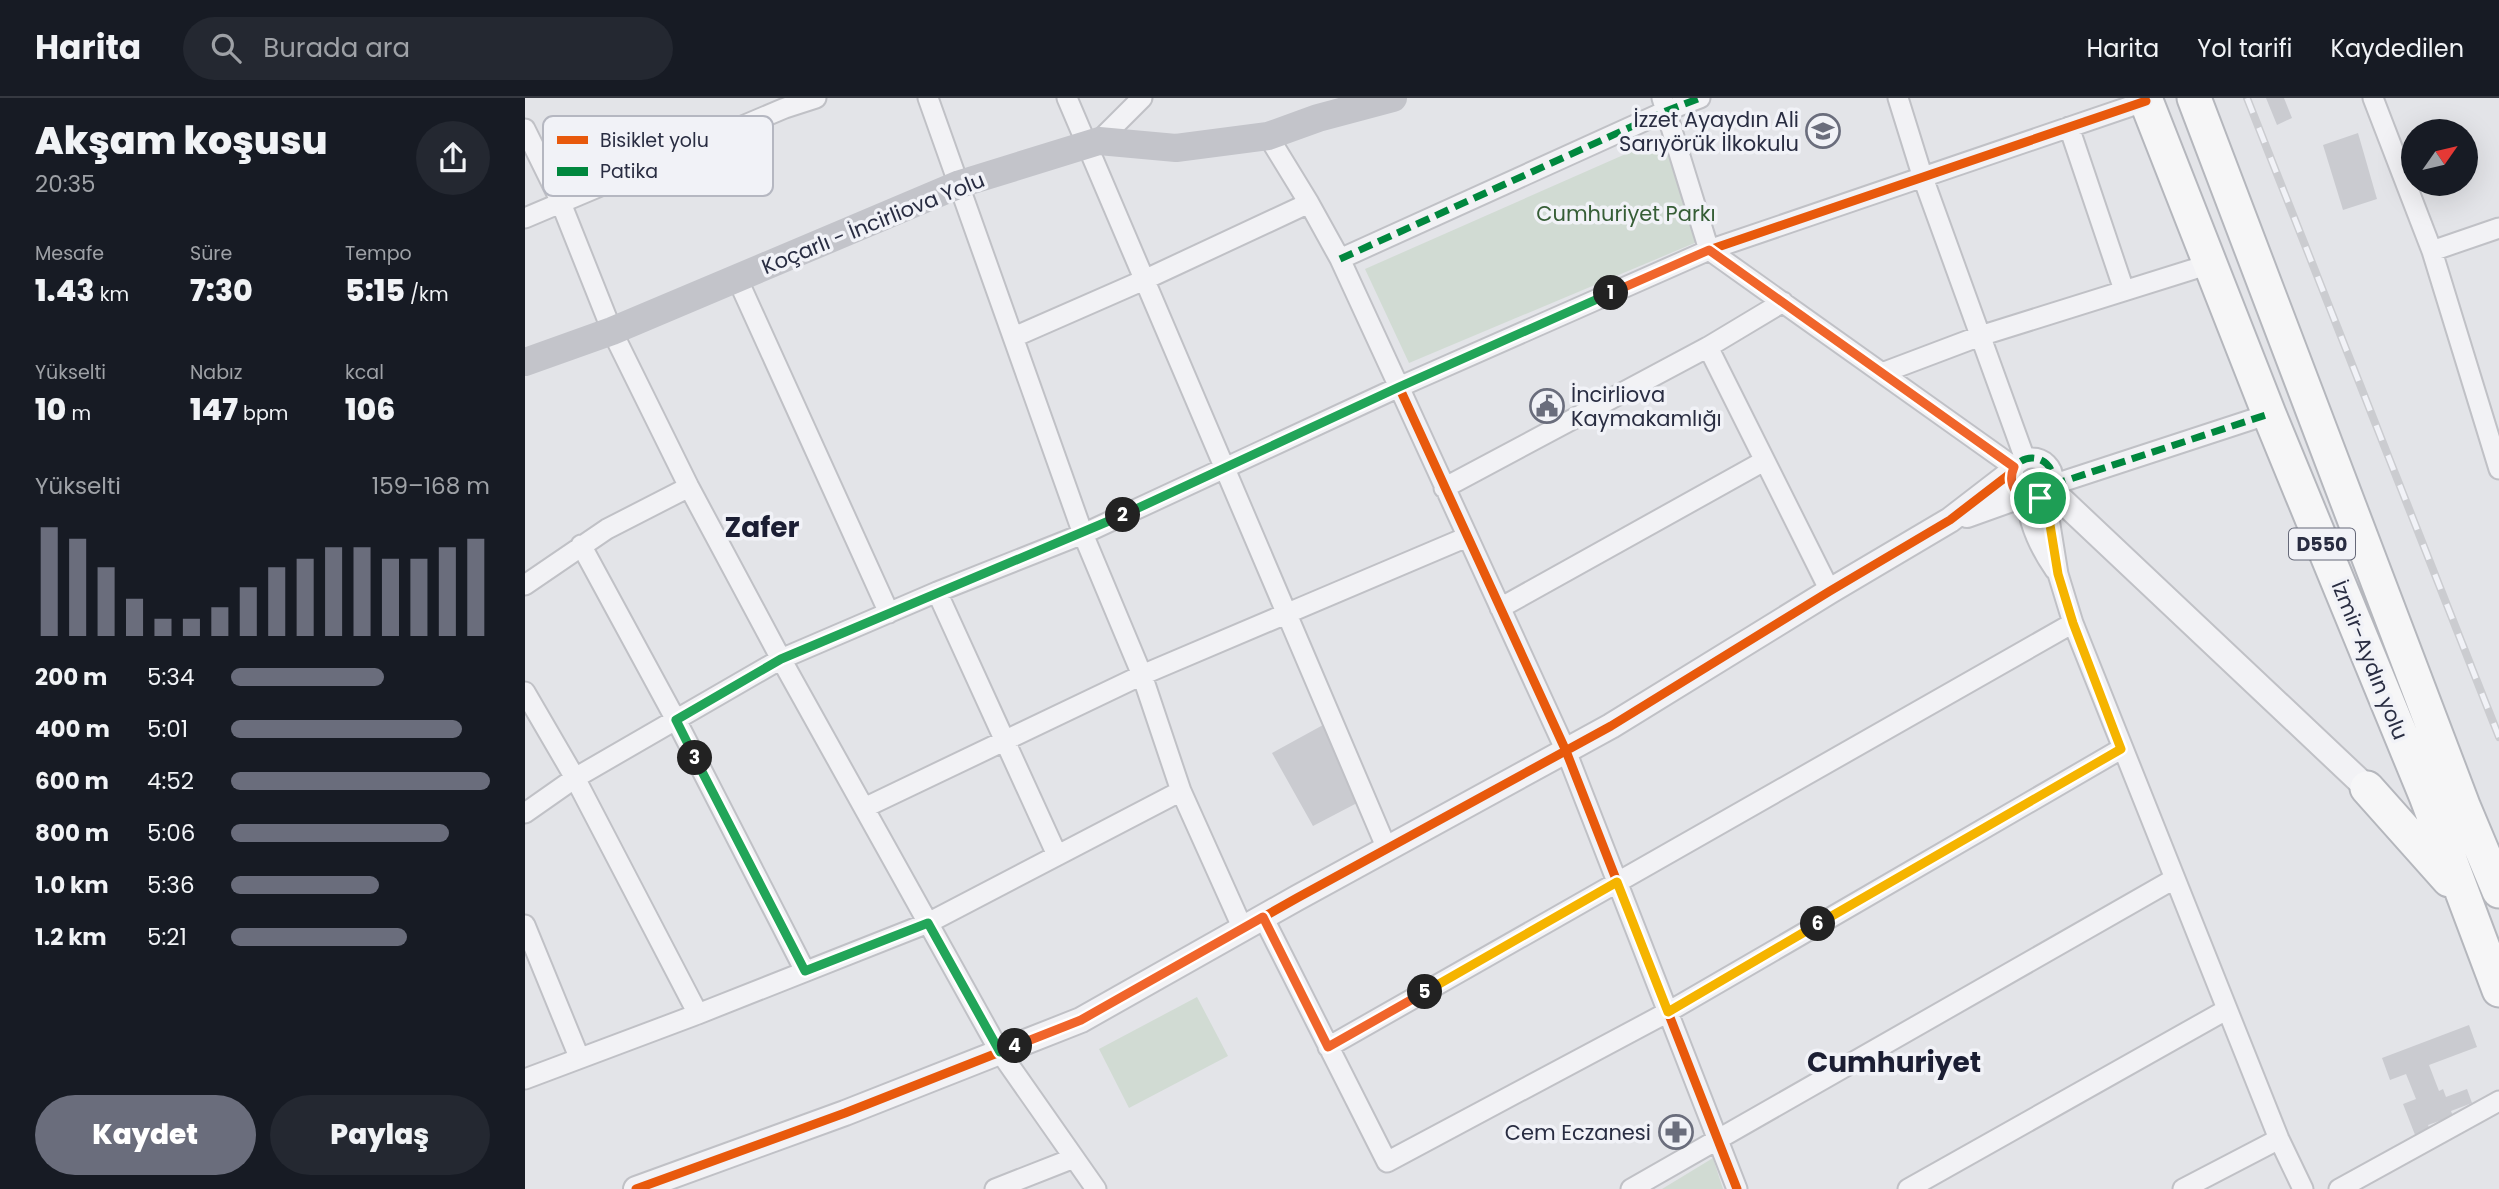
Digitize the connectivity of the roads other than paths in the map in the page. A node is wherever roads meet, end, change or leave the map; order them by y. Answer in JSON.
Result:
{"nodes":[{"id":1,"x":815,"y":98,"type":"edge"},
{"id":2,"x":928,"y":98,"type":"edge"},
{"id":3,"x":1067,"y":98,"type":"edge"},
{"id":4,"x":1142,"y":98,"type":"edge"},
{"id":5,"x":1394,"y":98,"type":"edge"},
{"id":6,"x":1700,"y":98,"type":"edge"},
{"id":7,"x":1898,"y":98,"type":"edge"},
{"id":8,"x":2194,"y":98,"type":"edge"},
{"id":9,"x":2373,"y":98,"type":"edge"},
{"id":10,"x":2146,"y":99,"type":"edge"},
{"id":11,"x":1664,"y":105,"type":"edge"},
{"id":12,"x":768,"y":116,"type":"edge"},
{"id":13,"x":2069,"y":127,"type":"junction"},
{"id":14,"x":525,"y":129,"type":"edge"},
{"id":15,"x":1268,"y":136,"type":"junction"},
{"id":16,"x":1093,"y":143,"type":"junction"},
{"id":17,"x":543,"y":166,"type":"edge"},
{"id":18,"x":1922,"y":176,"type":"junction"},
{"id":19,"x":960,"y":184,"type":"junction"},
{"id":20,"x":557,"y":196,"type":"edge"},
{"id":21,"x":580,"y":196,"type":"edge"},
{"id":22,"x":1309,"y":203,"type":"junction"},
{"id":23,"x":561,"y":204,"type":"junction"},
{"id":24,"x":525,"y":218,"type":"edge"},
{"id":25,"x":2499,"y":228,"type":"edge"},
{"id":26,"x":1709,"y":250,"type":"junction"},
{"id":27,"x":2432,"y":251,"type":"junction"},
{"id":28,"x":1340,"y":259,"type":"junction"},
{"id":29,"x":2210,"y":264,"type":"junction"},
{"id":30,"x":737,"y":278,"type":"junction"},
{"id":31,"x":1144,"y":280,"type":"junction"},
{"id":32,"x":2124,"y":290,"type":"junction"},
{"id":33,"x":1783,"y":302,"type":"junction"},
{"id":34,"x":612,"y":331,"type":"junction"},
{"id":35,"x":1980,"y":336,"type":"junction"},
{"id":36,"x":1014,"y":337,"type":"junction"},
{"id":37,"x":1708,"y":347,"type":"junction"},
{"id":38,"x":525,"y":362,"type":"edge"},
{"id":39,"x":1882,"y":373,"type":"junction"},
{"id":40,"x":1399,"y":387,"type":"junction"},
{"id":41,"x":2269,"y":414,"type":"junction"},
{"id":42,"x":2494,"y":438,"type":"edge"},
{"id":43,"x":1764,"y":461,"type":"junction"},
{"id":44,"x":1224,"y":468,"type":"junction"},
{"id":45,"x":2499,"y":469,"type":"edge"},
{"id":46,"x":2030,"y":483,"type":"junction"},
{"id":47,"x":689,"y":486,"type":"junction"},
{"id":48,"x":1444,"y":488,"type":"junction"},
{"id":49,"x":1083,"y":534,"type":"junction"},
{"id":50,"x":1467,"y":537,"type":"junction"},
{"id":51,"x":582,"y":545,"type":"junction"},
{"id":52,"x":525,"y":585,"type":"edge"},
{"id":53,"x":1831,"y":591,"type":"junction"},
{"id":54,"x":937,"y":593,"type":"junction"},
{"id":55,"x":1500,"y":608,"type":"junction"},
{"id":56,"x":889,"y":613,"type":"junction"},
{"id":57,"x":1286,"y":613,"type":"junction"},
{"id":58,"x":2073,"y":623,"type":"junction"},
{"id":59,"x":781,"y":659,"type":"junction"},
{"id":60,"x":1142,"y":675,"type":"junction"},
{"id":61,"x":525,"y":691,"type":"edge"},
{"id":62,"x":676,"y":720,"type":"junction"},
{"id":63,"x":2395,"y":722,"type":"junction"},
{"id":64,"x":1005,"y":742,"type":"junction"},
{"id":65,"x":2121,"y":749,"type":"junction"},
{"id":66,"x":1566,"y":751,"type":"junction"},
{"id":67,"x":575,"y":778,"type":"junction"},
{"id":68,"x":2367,"y":788,"type":"junction"},
{"id":69,"x":1181,"y":791,"type":"junction"},
{"id":70,"x":2445,"y":802,"type":"junction"},
{"id":71,"x":864,"y":808,"type":"junction"},
{"id":72,"x":525,"y":813,"type":"edge"},
{"id":73,"x":2398,"y":823,"type":"junction"},
{"id":74,"x":1387,"y":849,"type":"junction"},
{"id":75,"x":1058,"y":855,"type":"junction"},
{"id":76,"x":2174,"y":879,"type":"junction"},
{"id":77,"x":1617,"y":882,"type":"junction"},
{"id":78,"x":2499,"y":891,"type":"edge"},
{"id":79,"x":2461,"y":893,"type":"junction"},
{"id":80,"x":928,"y":923,"type":"junction"},
{"id":81,"x":1253,"y":923,"type":"junction"},
{"id":82,"x":525,"y":925,"type":"edge"},
{"id":83,"x":805,"y":971,"type":"junction"},
{"id":84,"x":2499,"y":990,"type":"edge"},
{"id":85,"x":2226,"y":1010,"type":"junction"},
{"id":86,"x":1668,"y":1012,"type":"junction"},
{"id":87,"x":698,"y":1014,"type":"junction"},
{"id":88,"x":1328,"y":1047,"type":"junction"},
{"id":89,"x":1000,"y":1052,"type":"junction"},
{"id":90,"x":579,"y":1057,"type":"junction"},
{"id":91,"x":525,"y":1079,"type":"edge"},
{"id":92,"x":2499,"y":1101,"type":"edge"},
{"id":93,"x":2279,"y":1139,"type":"junction"},
{"id":94,"x":1717,"y":1140,"type":"junction"},
{"id":95,"x":1074,"y":1158,"type":"junction"},
{"id":96,"x":636,"y":1189,"type":"edge"},
{"id":97,"x":995,"y":1189,"type":"edge"},
{"id":98,"x":1095,"y":1189,"type":"edge"},
{"id":99,"x":1631,"y":1189,"type":"edge"},
{"id":100,"x":1737,"y":1189,"type":"edge"},
{"id":101,"x":1908,"y":1189,"type":"edge"},
{"id":102,"x":2183,"y":1189,"type":"edge"},
{"id":103,"x":2303,"y":1189,"type":"edge"},
{"id":104,"x":2339,"y":1189,"type":"edge"}],
"edges":[{"from":1,"to":12,"type":"street"},
{"from":2,"to":19,"type":"street"},
{"from":3,"to":16,"type":"street"},
{"from":4,"to":16,"type":"street"},
{"from":5,"to":15,"type":"main road","name":"Koçarlı - İncirliova Yolu"},
{"from":6,"to":11,"type":"street"},
{"from":7,"to":18,"type":"street"},
{"from":8,"to":70,"type":"highway","name":"İzmir-Aydın yolu","number":"D550"},
{"from":9,"to":27,"type":"street"},
{"from":10,"to":13,"type":"street"},
{"from":10,"to":29,"type":"highway","name":"İzmir-Aydın yolu","number":"D550"},
{"from":11,"to":26,"type":"street"},
{"from":11,"to":28,"type":"street"},
{"from":13,"to":18,"type":"street"},
{"from":13,"to":32,"type":"street"},
{"from":14,"to":17,"type":"street"},
{"from":15,"to":16,"type":"main road","name":"Koçarlı - İncirliova Yolu"},
{"from":15,"to":22,"type":"street"},
{"from":16,"to":19,"type":"main road","name":"Koçarlı - İncirliova Yolu"},
{"from":16,"to":31,"type":"street"},
{"from":18,"to":26,"type":"street"},
{"from":18,"to":35,"type":"street"},
{"from":19,"to":30,"type":"main road","name":"Koçarlı - İncirliova Yolu"},
{"from":19,"to":36,"type":"street"},
{"from":20,"to":23,"type":"street"},
{"from":21,"to":23,"type":"street"},
{"from":22,"to":28,"type":"street"},
{"from":22,"to":31,"type":"street"},
{"from":23,"to":24,"type":"street"},
{"from":23,"to":34,"type":"street"},
{"from":25,"to":27,"type":"street"},
{"from":26,"to":33,"type":"street"},
{"from":26,"to":40,"type":"street"},
{"from":27,"to":42,"type":"street"},
{"from":28,"to":40,"type":"street"},
{"from":29,"to":32,"type":"street"},
{"from":29,"to":41,"type":"highway","name":"İzmir-Aydın yolu","number":"D550"},
{"from":30,"to":34,"type":"main road","name":"Koçarlı - İncirliova Yolu"},
{"from":30,"to":56,"type":"street"},
{"from":31,"to":36,"type":"street"},
{"from":31,"to":44,"type":"street"},
{"from":32,"to":35,"type":"street"},
{"from":33,"to":37,"type":"street"},
{"from":33,"to":39,"type":"street"},
{"from":34,"to":38,"type":"main road","name":"Koçarlı - İncirliova Yolu"},
{"from":34,"to":47,"type":"street"},
{"from":35,"to":39,"type":"street"},
{"from":35,"to":46,"type":"street"},
{"from":36,"to":49,"type":"street"},
{"from":37,"to":43,"type":"street"},
{"from":37,"to":48,"type":"street"},
{"from":39,"to":46,"type":"street"},
{"from":40,"to":44,"type":"street"},
{"from":40,"to":48,"type":"street"},
{"from":41,"to":46,"type":"street"},
{"from":41,"to":63,"type":"highway","name":"İzmir-Aydın yolu","number":"D550"},
{"from":42,"to":45,"type":"street"},
{"from":43,"to":53,"type":"street"},
{"from":43,"to":55,"type":"street"},
{"from":44,"to":49,"type":"street"},
{"from":44,"to":57,"type":"street"},
{"from":46,"to":53,"type":"street"},
{"from":46,"to":58,"type":"street"},
{"from":46,"to":68,"type":"street"},
{"from":47,"to":51,"type":"street"},
{"from":47,"to":59,"type":"street"},
{"from":48,"to":50,"type":"street"},
{"from":49,"to":54,"type":"street"},
{"from":49,"to":60,"type":"street"},
{"from":50,"to":55,"type":"street"},
{"from":50,"to":57,"type":"street"},
{"from":51,"to":52,"type":"street"},
{"from":51,"to":62,"type":"street"},
{"from":53,"to":66,"type":"street"},
{"from":54,"to":56,"type":"street"},
{"from":54,"to":64,"type":"street"},
{"from":55,"to":66,"type":"street"},
{"from":56,"to":59,"type":"street"},
{"from":57,"to":60,"type":"street"},
{"from":57,"to":74,"type":"street"},
{"from":58,"to":65,"type":"street"},
{"from":58,"to":77,"type":"street"},
{"from":59,"to":62,"type":"street"},
{"from":59,"to":71,"type":"street"},
{"from":60,"to":64,"type":"street"},
{"from":60,"to":69,"type":"street"},
{"from":61,"to":67,"type":"street"},
{"from":62,"to":67,"type":"street"},
{"from":62,"to":83,"type":"street"},
{"from":63,"to":68,"type":"highway"},
{"from":63,"to":70,"type":"highway","name":"İzmir-Aydın yolu","number":"D550"},
{"from":64,"to":71,"type":"street"},
{"from":64,"to":75,"type":"street"},
{"from":65,"to":76,"type":"street"},
{"from":65,"to":86,"type":"street"},
{"from":66,"to":74,"type":"street"},
{"from":66,"to":77,"type":"street"},
{"from":67,"to":72,"type":"street"},
{"from":67,"to":87,"type":"street"},
{"from":68,"to":70,"type":"highway"},
{"from":68,"to":73,"type":"highway"},
{"from":69,"to":75,"type":"street"},
{"from":69,"to":81,"type":"street"},
{"from":70,"to":73,"type":"highway"},
{"from":70,"to":78,"type":"highway","name":"İzmir-Aydın yolu","number":"D550"},
{"from":70,"to":79,"type":"highway","name":"İzmir-Aydın yolu","number":"D550"},
{"from":71,"to":80,"type":"street"},
{"from":73,"to":79,"type":"highway"},
{"from":74,"to":81,"type":"street"},
{"from":75,"to":80,"type":"street"},
{"from":76,"to":85,"type":"street"},
{"from":76,"to":94,"type":"street"},
{"from":77,"to":86,"type":"street"},
{"from":77,"to":88,"type":"street"},
{"from":79,"to":84,"type":"highway","name":"İzmir-Aydın yolu","number":"D550"},
{"from":80,"to":83,"type":"street"},
{"from":80,"to":89,"type":"street"},
{"from":81,"to":88,"type":"street"},
{"from":81,"to":89,"type":"street"},
{"from":82,"to":90,"type":"street"},
{"from":83,"to":87,"type":"street"},
{"from":85,"to":93,"type":"street"},
{"from":85,"to":101,"type":"street"},
{"from":86,"to":88,"type":"street"},
{"from":86,"to":94,"type":"street"},
{"from":87,"to":90,"type":"street"},
{"from":89,"to":95,"type":"street"},
{"from":89,"to":96,"type":"street"},
{"from":90,"to":91,"type":"street"},
{"from":92,"to":104,"type":"street"},
{"from":93,"to":102,"type":"street"},
{"from":93,"to":103,"type":"street"},
{"from":94,"to":99,"type":"street"},
{"from":94,"to":100,"type":"street"},
{"from":95,"to":97,"type":"street"},
{"from":95,"to":98,"type":"street"}]}
